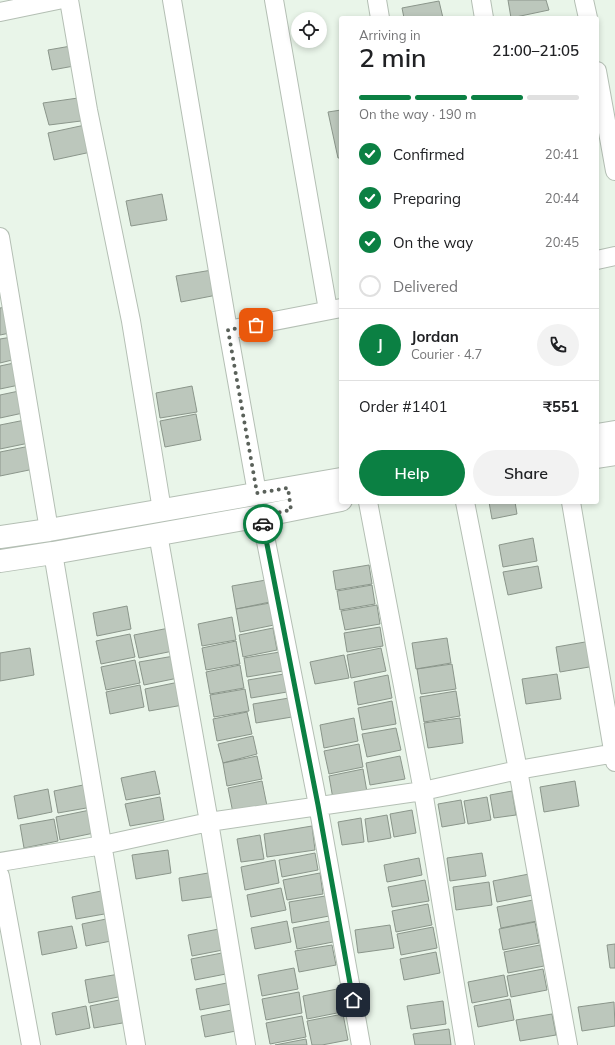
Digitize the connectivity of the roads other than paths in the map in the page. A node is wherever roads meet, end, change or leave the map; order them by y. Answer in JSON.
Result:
{"nodes":[{"id":1,"x":58,"y":0,"type":"edge"},
{"id":2,"x":69,"y":0,"type":"edge"},
{"id":3,"x":172,"y":0,"type":"edge"},
{"id":4,"x":274,"y":0,"type":"edge"},
{"id":5,"x":377,"y":0,"type":"edge"},
{"id":6,"x":481,"y":0,"type":"edge"},
{"id":7,"x":584,"y":0,"type":"edge"},
{"id":8,"x":0,"y":12,"type":"edge"},
{"id":9,"x":380,"y":16,"type":"edge"},
{"id":10,"x":484,"y":16,"type":"edge"},
{"id":11,"x":588,"y":16,"type":"edge"},
{"id":12,"x":599,"y":82,"type":"edge"},
{"id":13,"x":615,"y":171,"type":"edge"},
{"id":14,"x":0,"y":237,"type":"edge"},
{"id":15,"x":615,"y":256,"type":"edge"},
{"id":16,"x":599,"y":260,"type":"edge"},
{"id":17,"x":335,"y":309,"type":"edge"},
{"id":18,"x":228,"y":330,"type":"junction"},
{"id":19,"x":615,"y":432,"type":"edge"},
{"id":20,"x":599,"y":435,"type":"edge"},
{"id":21,"x":615,"y":454,"type":"edge"},
{"id":22,"x":599,"y":457,"type":"edge"},
{"id":23,"x":339,"y":479,"type":"edge"},
{"id":24,"x":288,"y":488,"type":"junction"},
{"id":25,"x":257,"y":493,"type":"junction"},
{"id":26,"x":339,"y":500,"type":"edge"},
{"id":27,"x":368,"y":504,"type":"edge"},
{"id":28,"x":465,"y":504,"type":"edge"},
{"id":29,"x":570,"y":504,"type":"edge"},
{"id":30,"x":162,"y":510,"type":"junction"},
{"id":31,"x":291,"y":510,"type":"junction"},
{"id":32,"x":261,"y":516,"type":"junction"},
{"id":33,"x":49,"y":530,"type":"junction"},
{"id":34,"x":158,"y":534,"type":"junction"},
{"id":35,"x":0,"y":537,"type":"edge"},
{"id":36,"x":53,"y":553,"type":"junction"},
{"id":37,"x":0,"y":561,"type":"edge"},
{"id":38,"x":614,"y":756,"type":"edge"},
{"id":39,"x":518,"y":770,"type":"junction"},
{"id":40,"x":423,"y":791,"type":"junction"},
{"id":41,"x":318,"y":805,"type":"junction"},
{"id":42,"x":210,"y":822,"type":"junction"},
{"id":43,"x":103,"y":845,"type":"junction"},
{"id":44,"x":0,"y":862,"type":"edge"},
{"id":45,"x":0,"y":876,"type":"edge"},
{"id":46,"x":31,"y":1045,"type":"edge"},
{"id":47,"x":136,"y":1045,"type":"edge"},
{"id":48,"x":246,"y":1045,"type":"edge"},
{"id":49,"x":361,"y":1045,"type":"edge"},
{"id":50,"x":465,"y":1045,"type":"edge"},
{"id":51,"x":568,"y":1045,"type":"edge"}],
"edges":[{"from":1,"to":8,"type":"street"},
{"from":2,"to":30,"type":"street"},
{"from":3,"to":18,"type":"street"},
{"from":4,"to":17,"type":"street"},
{"from":5,"to":9,"type":"street"},
{"from":6,"to":10,"type":"street"},
{"from":7,"to":11,"type":"street"},
{"from":12,"to":13,"type":"street"},
{"from":14,"to":33,"type":"street"},
{"from":15,"to":16,"type":"street"},
{"from":17,"to":18,"type":"street"},
{"from":18,"to":25,"type":"street"},
{"from":19,"to":20,"type":"street"},
{"from":21,"to":22,"type":"street"},
{"from":23,"to":24,"type":"street"},
{"from":24,"to":25,"type":"street"},
{"from":24,"to":31,"type":"street"},
{"from":25,"to":30,"type":"street"},
{"from":26,"to":31,"type":"street"},
{"from":27,"to":40,"type":"street"},
{"from":28,"to":39,"type":"street"},
{"from":29,"to":38,"type":"street"},
{"from":30,"to":33,"type":"street"},
{"from":31,"to":32,"type":"street"},
{"from":32,"to":34,"type":"street"},
{"from":32,"to":41,"type":"street"},
{"from":33,"to":35,"type":"street"},
{"from":34,"to":36,"type":"street"},
{"from":34,"to":42,"type":"street"},
{"from":36,"to":37,"type":"street"},
{"from":36,"to":43,"type":"street"},
{"from":38,"to":39,"type":"street"},
{"from":39,"to":40,"type":"street"},
{"from":39,"to":51,"type":"street"},
{"from":40,"to":41,"type":"street"},
{"from":40,"to":50,"type":"street"},
{"from":41,"to":42,"type":"street"},
{"from":41,"to":49,"type":"street"},
{"from":42,"to":43,"type":"street"},
{"from":42,"to":48,"type":"street"},
{"from":43,"to":44,"type":"street"},
{"from":43,"to":47,"type":"street"},
{"from":45,"to":46,"type":"street"}]}
